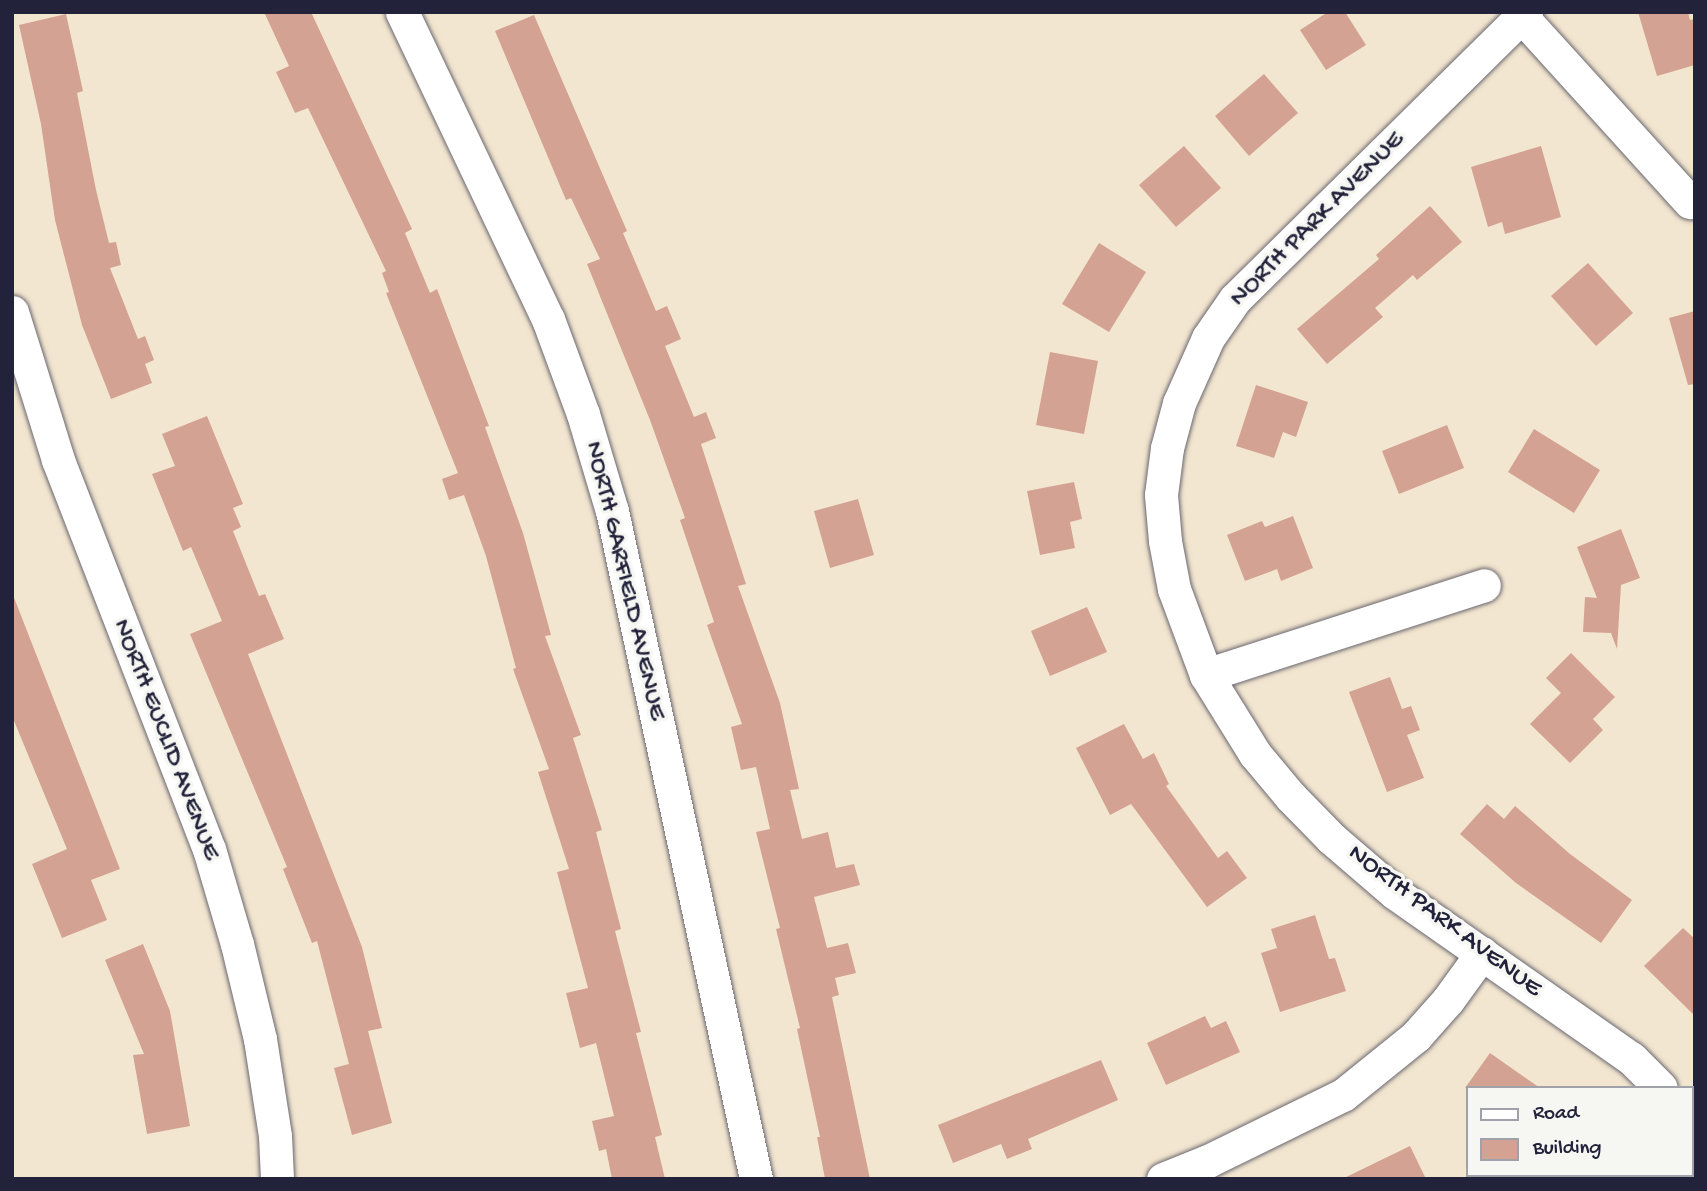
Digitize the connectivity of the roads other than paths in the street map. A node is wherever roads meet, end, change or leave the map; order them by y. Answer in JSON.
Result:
{"nodes":[{"id":1,"x":402,"y":12,"type":"edge"},
{"id":2,"x":1524,"y":15,"type":"edge"},
{"id":3,"x":1690,"y":202,"type":"dead end"},
{"id":4,"x":12,"y":312,"type":"edge"},
{"id":5,"x":1484,"y":585,"type":"dead end"},
{"id":6,"x":1206,"y":675,"type":"junction"},
{"id":7,"x":1482,"y":953,"type":"junction"},
{"id":8,"x":1659,"y":1086,"type":"edge"},
{"id":9,"x":276,"y":1179,"type":"edge"},
{"id":10,"x":756,"y":1179,"type":"edge"},
{"id":11,"x":1163,"y":1179,"type":"edge"}],
"edges":[{"from":1,"to":10,"type":"street","name":"NORTH GARFIELD AVENUE"},
{"from":2,"to":3,"type":"street"},
{"from":2,"to":6,"type":"street","name":"NORTH PARK AVENUE"},
{"from":4,"to":9,"type":"street","name":"NORTH EUCLID AVENUE"},
{"from":5,"to":6,"type":"street"},
{"from":6,"to":7,"type":"street","name":"NORTH PARK AVENUE"},
{"from":7,"to":8,"type":"street","name":"NORTH PARK AVENUE"},
{"from":7,"to":11,"type":"street"}]}
